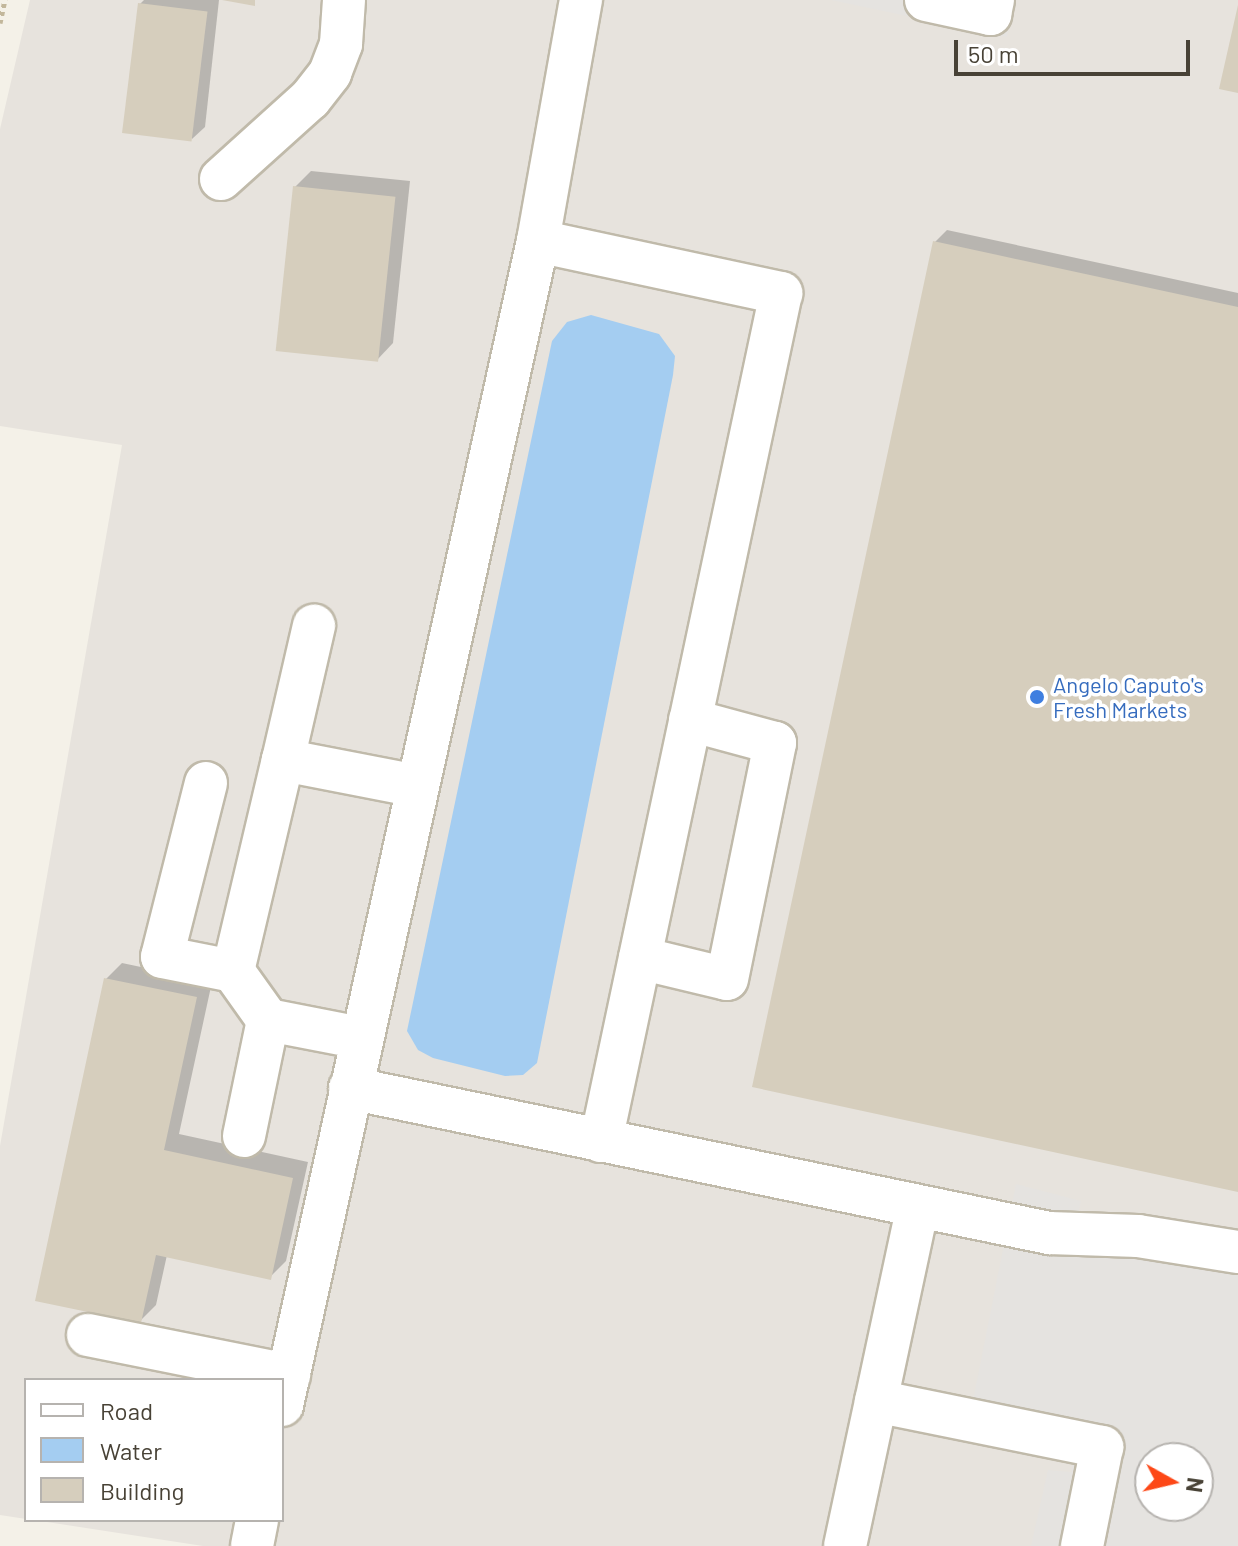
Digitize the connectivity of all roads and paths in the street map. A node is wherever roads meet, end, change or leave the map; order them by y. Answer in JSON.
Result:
{"nodes":[{"id":1,"x":5,"y":0,"type":"edge"},
{"id":2,"x":344,"y":0,"type":"edge"},
{"id":3,"x":581,"y":0,"type":"edge"},
{"id":4,"x":926,"y":0,"type":"edge"},
{"id":5,"x":993,"y":0,"type":"edge"},
{"id":6,"x":0,"y":23,"type":"edge"},
{"id":7,"x":221,"y":179,"type":"dead end"},
{"id":8,"x":538,"y":241,"type":"junction"},
{"id":9,"x":314,"y":626,"type":"dead end"},
{"id":10,"x":690,"y":720,"type":"junction"},
{"id":11,"x":283,"y":760,"type":"junction"},
{"id":12,"x":206,"y":783,"type":"dead end"},
{"id":13,"x":417,"y":786,"type":"junction"},
{"id":14,"x":640,"y":958,"type":"junction"},
{"id":15,"x":233,"y":971,"type":"junction"},
{"id":16,"x":268,"y":1020,"type":"junction"},
{"id":17,"x":361,"y":1038,"type":"junction"},
{"id":18,"x":350,"y":1088,"type":"junction"},
{"id":19,"x":244,"y":1136,"type":"dead end"},
{"id":20,"x":601,"y":1141,"type":"junction"},
{"id":21,"x":917,"y":1209,"type":"junction"},
{"id":22,"x":1238,"y":1252,"type":"edge"},
{"id":23,"x":88,"y":1335,"type":"dead end"},
{"id":24,"x":242,"y":1378,"type":"edge"},
{"id":25,"x":285,"y":1390,"type":"edge"},
{"id":26,"x":876,"y":1401,"type":"junction"},
{"id":27,"x":257,"y":1522,"type":"edge"},
{"id":28,"x":252,"y":1546,"type":"edge"},
{"id":29,"x":845,"y":1546,"type":"edge"},
{"id":30,"x":1082,"y":1546,"type":"edge"}],
"edges":[{"from":1,"to":6,"type":"path"},
{"from":2,"to":7,"type":"lane"},
{"from":3,"to":8,"type":"lane"},
{"from":4,"to":5,"type":"lane"},
{"from":8,"to":10,"type":"lane"},
{"from":8,"to":13,"type":"lane"},
{"from":9,"to":11,"type":"lane"},
{"from":10,"to":14,"type":"lane"},
{"from":10,"to":14,"type":"lane"},
{"from":11,"to":13,"type":"lane"},
{"from":11,"to":15,"type":"lane"},
{"from":12,"to":15,"type":"lane"},
{"from":13,"to":17,"type":"lane"},
{"from":14,"to":20,"type":"lane"},
{"from":15,"to":16,"type":"lane"},
{"from":16,"to":17,"type":"lane"},
{"from":16,"to":19,"type":"lane"},
{"from":17,"to":18,"type":"lane"},
{"from":18,"to":20,"type":"lane"},
{"from":18,"to":25,"type":"lane"},
{"from":20,"to":21,"type":"lane"},
{"from":21,"to":22,"type":"lane"},
{"from":21,"to":26,"type":"lane"},
{"from":23,"to":24,"type":"lane"},
{"from":26,"to":29,"type":"lane"},
{"from":26,"to":30,"type":"lane"},
{"from":27,"to":28,"type":"lane"}]}
